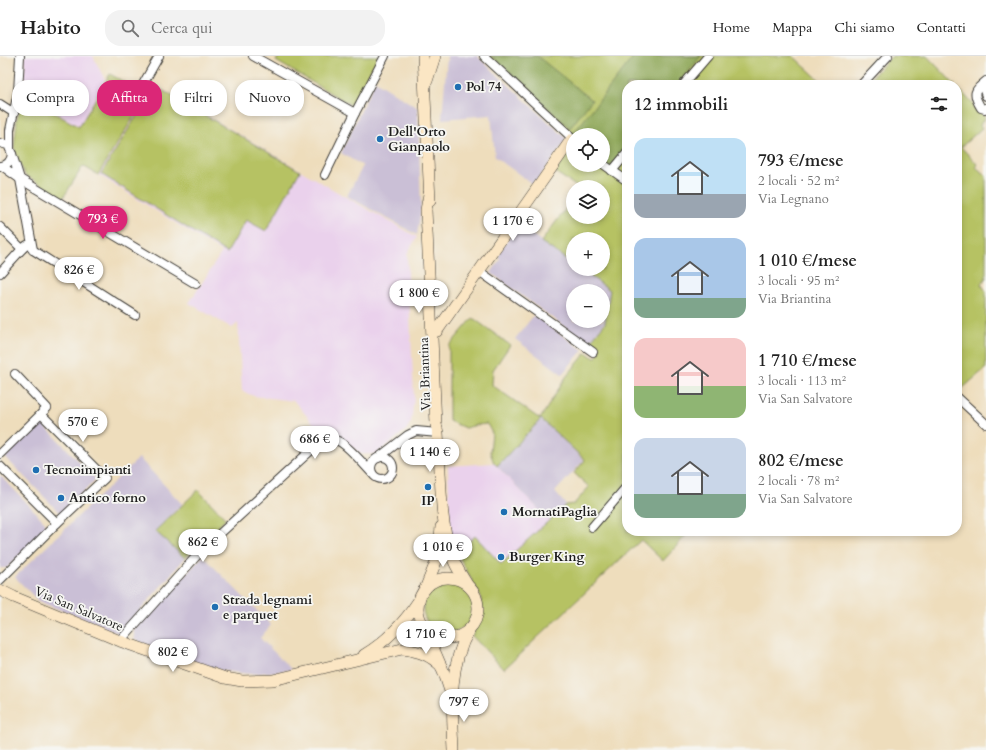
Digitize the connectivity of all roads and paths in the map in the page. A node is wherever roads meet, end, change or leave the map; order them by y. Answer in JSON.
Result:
{"nodes":[{"id":1,"x":159,"y":56,"type":"edge"},
{"id":2,"x":253,"y":56,"type":"edge"},
{"id":3,"x":385,"y":56,"type":"edge"},
{"id":4,"x":422,"y":56,"type":"edge"},
{"id":5,"x":435,"y":56,"type":"edge"},
{"id":6,"x":484,"y":56,"type":"edge"},
{"id":7,"x":708,"y":56,"type":"edge"},
{"id":8,"x":888,"y":56,"type":"edge"},
{"id":9,"x":18,"y":57,"type":"edge"},
{"id":10,"x":18,"y":80,"type":"edge"},
{"id":11,"x":145,"y":80,"type":"edge"},
{"id":12,"x":687,"y":80,"type":"edge"},
{"id":13,"x":866,"y":80,"type":"edge"},
{"id":14,"x":984,"y":83,"type":"edge"},
{"id":15,"x":424,"y":93,"type":"junction"},
{"id":16,"x":986,"y":96,"type":"edge"},
{"id":17,"x":0,"y":104,"type":"edge"},
{"id":18,"x":986,"y":109,"type":"edge"},
{"id":19,"x":12,"y":112,"type":"edge"},
{"id":20,"x":355,"y":113,"type":"junction"},
{"id":21,"x":13,"y":116,"type":"edge"},
{"id":22,"x":10,"y":130,"type":"junction"},
{"id":23,"x":566,"y":132,"type":"edge"},
{"id":24,"x":0,"y":141,"type":"edge"},
{"id":25,"x":566,"y":148,"type":"edge"},
{"id":26,"x":11,"y":151,"type":"junction"},
{"id":27,"x":622,"y":159,"type":"edge"},
{"id":28,"x":1,"y":166,"type":"edge"},
{"id":29,"x":612,"y":170,"type":"joint"},
{"id":30,"x":325,"y":175,"type":"dead end"},
{"id":31,"x":622,"y":177,"type":"edge"},
{"id":32,"x":20,"y":179,"type":"junction"},
{"id":33,"x":429,"y":194,"type":"junction"},
{"id":34,"x":0,"y":227,"type":"edge"},
{"id":35,"x":22,"y":249,"type":"junction"},
{"id":36,"x":33,"y":250,"type":"junction"},
{"id":37,"x":479,"y":271,"type":"junction"},
{"id":38,"x":0,"y":273,"type":"edge"},
{"id":39,"x":196,"y":284,"type":"dead end"},
{"id":40,"x":134,"y":315,"type":"dead end"},
{"id":41,"x":437,"y":331,"type":"junction"},
{"id":42,"x":593,"y":352,"type":"dead end"},
{"id":43,"x":15,"y":374,"type":"dead end"},
{"id":44,"x":962,"y":402,"type":"edge"},
{"id":45,"x":41,"y":414,"type":"junction"},
{"id":46,"x":986,"y":424,"type":"edge"},
{"id":47,"x":438,"y":433,"type":"junction"},
{"id":48,"x":396,"y":445,"type":"junction"},
{"id":49,"x":353,"y":453,"type":"junction"},
{"id":50,"x":0,"y":454,"type":"edge"},
{"id":51,"x":377,"y":459,"type":"junction"},
{"id":52,"x":391,"y":463,"type":"junction"},
{"id":53,"x":0,"y":466,"type":"edge"},
{"id":54,"x":372,"y":473,"type":"junction"},
{"id":55,"x":622,"y":492,"type":"edge"},
{"id":56,"x":443,"y":512,"type":"junction"},
{"id":57,"x":57,"y":523,"type":"junction"},
{"id":58,"x":592,"y":527,"type":"dead end"},
{"id":59,"x":0,"y":578,"type":"edge"},
{"id":60,"x":468,"y":586,"type":"junction"},
{"id":61,"x":0,"y":590,"type":"edge"},
{"id":62,"x":422,"y":594,"type":"junction"},
{"id":63,"x":423,"y":625,"type":"junction"},
{"id":64,"x":470,"y":629,"type":"junction"},
{"id":65,"x":444,"y":638,"type":"junction"},
{"id":66,"x":120,"y":642,"type":"junction"},
{"id":67,"x":431,"y":642,"type":"junction"},
{"id":68,"x":402,"y":649,"type":"junction"},
{"id":69,"x":358,"y":659,"type":"junction"},
{"id":70,"x":442,"y":667,"type":"junction"},
{"id":71,"x":452,"y":696,"type":"junction"},
{"id":72,"x":454,"y":750,"type":"edge"}],
"edges":[{"from":1,"to":11,"type":"street"},
{"from":2,"to":20,"type":"street"},
{"from":3,"to":20,"type":"street"},
{"from":4,"to":15,"type":"main road","name":"Via Briantina"},
{"from":5,"to":15,"type":"main road","name":"Via Briantina"},
{"from":6,"to":23,"type":"street"},
{"from":7,"to":12,"type":"street"},
{"from":8,"to":13,"type":"street"},
{"from":9,"to":10,"type":"street"},
{"from":14,"to":16,"type":"street"},
{"from":14,"to":18,"type":"street"},
{"from":15,"to":33,"type":"main road","name":"Via Briantina"},
{"from":17,"to":19,"type":"street"},
{"from":20,"to":30,"type":"street"},
{"from":21,"to":22,"type":"street"},
{"from":22,"to":24,"type":"street"},
{"from":22,"to":26,"type":"street"},
{"from":24,"to":26,"type":"street"},
{"from":25,"to":37,"type":"main road"},
{"from":26,"to":28,"type":"street"},
{"from":26,"to":32,"type":"street"},
{"from":27,"to":29,"type":"street"},
{"from":28,"to":32,"type":"street"},
{"from":29,"to":31,"type":"street"},
{"from":32,"to":36,"type":"street"},
{"from":32,"to":39,"type":"street"},
{"from":33,"to":41,"type":"main road","name":"Via Briantina"},
{"from":33,"to":47,"type":"main road","name":"Via Briantina"},
{"from":34,"to":35,"type":"street"},
{"from":35,"to":36,"type":"street"},
{"from":35,"to":38,"type":"street"},
{"from":36,"to":40,"type":"street"},
{"from":37,"to":41,"type":"main road"},
{"from":37,"to":42,"type":"street"},
{"from":41,"to":47,"type":"main road","name":"Via Briantina"},
{"from":43,"to":45,"type":"street"},
{"from":44,"to":46,"type":"street"},
{"from":45,"to":50,"type":"street"},
{"from":45,"to":57,"type":"street"},
{"from":47,"to":48,"type":"street"},
{"from":47,"to":56,"type":"main road","name":"Via Briantina"},
{"from":48,"to":51,"type":"street"},
{"from":48,"to":52,"type":"street"},
{"from":49,"to":51,"type":"street"},
{"from":49,"to":54,"type":"street"},
{"from":49,"to":66,"type":"street"},
{"from":51,"to":52,"type":"street"},
{"from":51,"to":54,"type":"street"},
{"from":52,"to":54,"type":"street"},
{"from":53,"to":57,"type":"street"},
{"from":55,"to":58,"type":"street"},
{"from":56,"to":60,"type":"main road","name":"Via Briantina"},
{"from":56,"to":62,"type":"main road","name":"Via Briantina"},
{"from":57,"to":59,"type":"street"},
{"from":60,"to":62,"type":"main road"},
{"from":60,"to":64,"type":"main road"},
{"from":61,"to":66,"type":"main road","name":"Via San Salvatore"},
{"from":62,"to":63,"type":"main road"},
{"from":62,"to":69,"type":"main road","name":"Via San Salvatore"},
{"from":63,"to":65,"type":"main road"},
{"from":63,"to":67,"type":"main road"},
{"from":64,"to":65,"type":"main road"},
{"from":64,"to":71,"type":"main road"},
{"from":65,"to":67,"type":"main road","name":"Via San Salvatore"},
{"from":66,"to":69,"type":"main road","name":"Via San Salvatore"},
{"from":67,"to":68,"type":"main road","name":"Via San Salvatore"},
{"from":67,"to":70,"type":"main road"},
{"from":68,"to":69,"type":"main road","name":"Via San Salvatore"},
{"from":68,"to":70,"type":"main road","name":"Via San Salvatore"},
{"from":70,"to":71,"type":"main road"},
{"from":71,"to":72,"type":"main road"}]}
